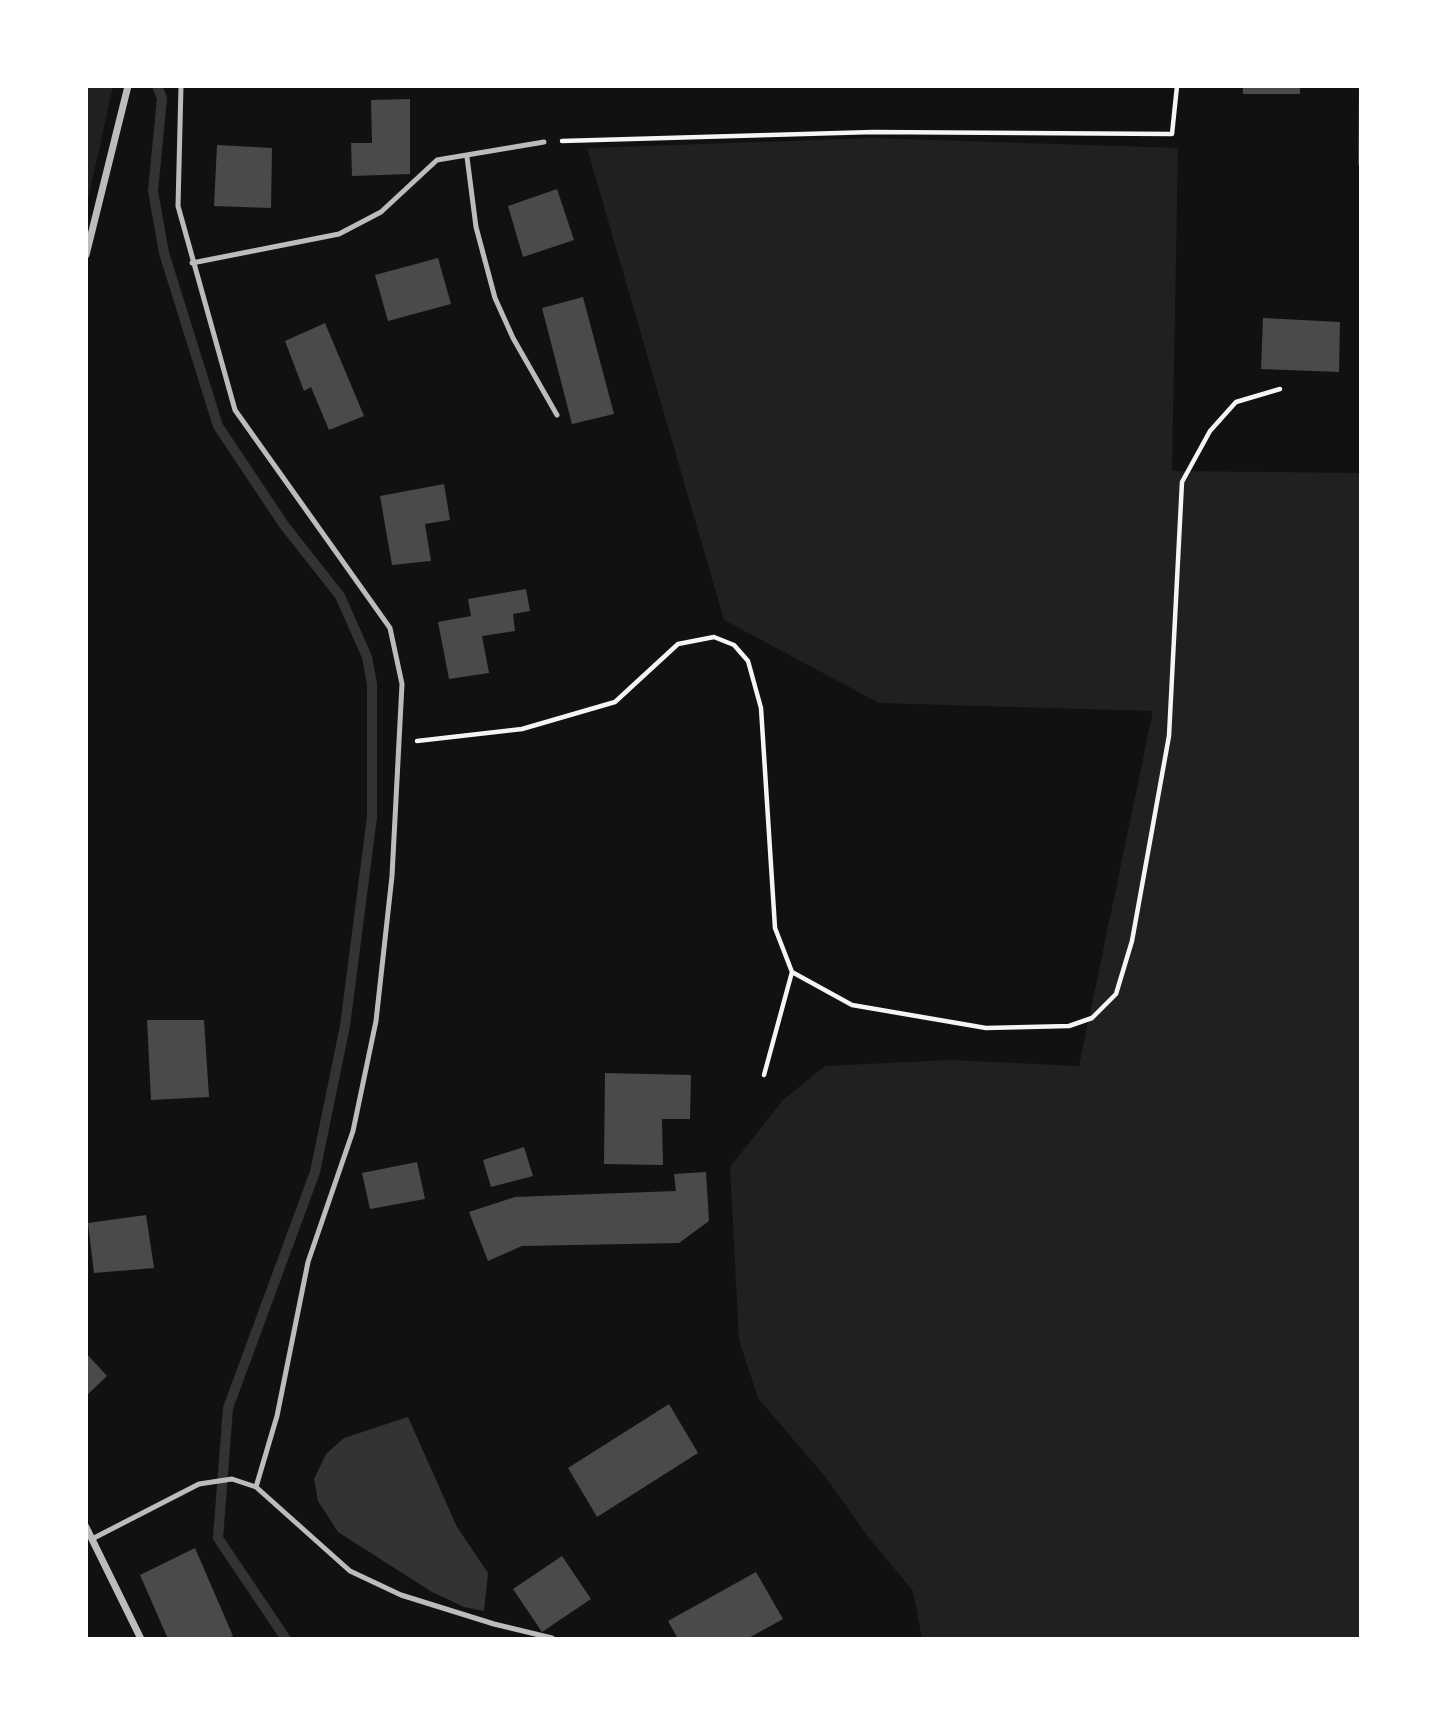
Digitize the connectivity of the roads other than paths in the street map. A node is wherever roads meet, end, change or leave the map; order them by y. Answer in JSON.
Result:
{"nodes":[{"id":1,"x":128,"y":86,"type":"edge"},
{"id":2,"x":181,"y":86,"type":"edge"},
{"id":3,"x":544,"y":142,"type":"road end"},
{"id":4,"x":467,"y":157,"type":"junction"},
{"id":5,"x":86,"y":256,"type":"edge"},
{"id":6,"x":192,"y":263,"type":"junction"},
{"id":7,"x":557,"y":415,"type":"dead end"},
{"id":8,"x":256,"y":1487,"type":"junction"},
{"id":9,"x":86,"y":1527,"type":"edge"},
{"id":10,"x":92,"y":1539,"type":"junction"},
{"id":11,"x":552,"y":1638,"type":"edge"},
{"id":12,"x":141,"y":1639,"type":"edge"}],
"edges":[{"from":1,"to":5,"type":"street"},
{"from":2,"to":6,"type":"lane"},
{"from":3,"to":4,"type":"lane"},
{"from":4,"to":6,"type":"lane"},
{"from":4,"to":7,"type":"lane"},
{"from":6,"to":8,"type":"lane"},
{"from":8,"to":10,"type":"lane"},
{"from":8,"to":11,"type":"lane"},
{"from":9,"to":10,"type":"street"},
{"from":10,"to":12,"type":"street"}]}
